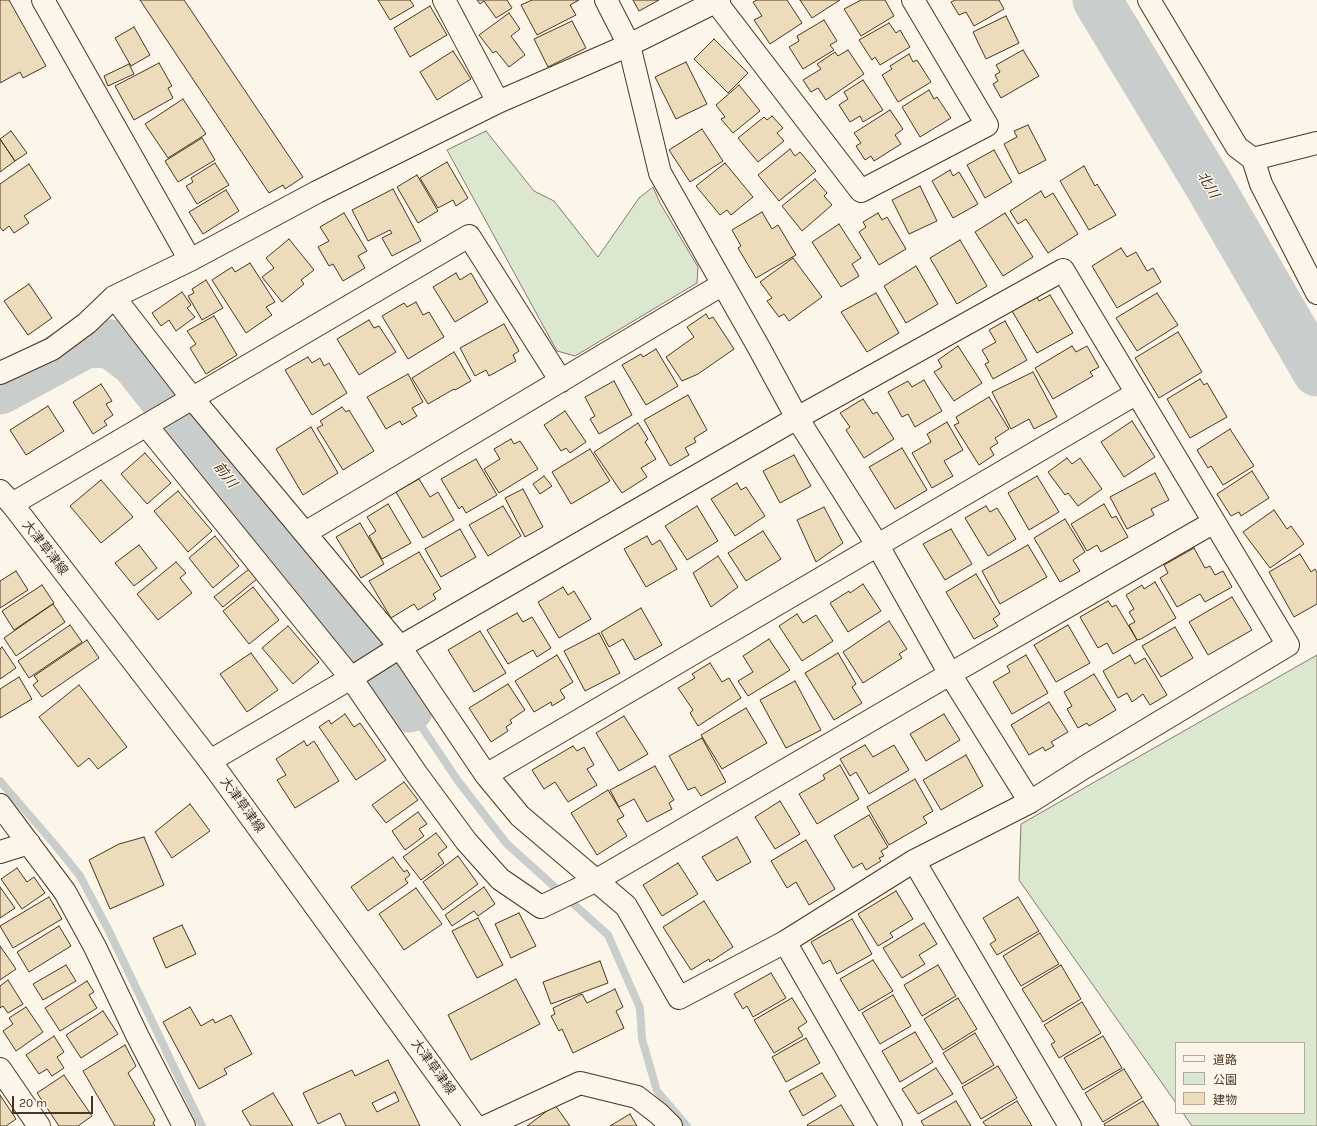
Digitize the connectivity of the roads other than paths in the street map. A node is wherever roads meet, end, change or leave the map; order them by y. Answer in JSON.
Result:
{"nodes":[{"id":1,"x":43,"y":0,"type":"edge"},
{"id":2,"x":444,"y":0,"type":"edge"},
{"id":3,"x":606,"y":0,"type":"edge"},
{"id":4,"x":913,"y":0,"type":"edge"},
{"id":5,"x":1149,"y":0,"type":"edge"},
{"id":6,"x":717,"y":1,"type":"edge"},
{"id":7,"x":629,"y":45,"type":"junction"},
{"id":8,"x":498,"y":102,"type":"junction"},
{"id":9,"x":1317,"y":143,"type":"edge"},
{"id":10,"x":1253,"y":159,"type":"junction"},
{"id":11,"x":190,"y":260,"type":"junction"},
{"id":12,"x":723,"y":284,"type":"junction"},
{"id":13,"x":1317,"y":293,"type":"edge"},
{"id":14,"x":114,"y":298,"type":"junction"},
{"id":15,"x":0,"y":373,"type":"edge"},
{"id":16,"x":561,"y":381,"type":"junction"},
{"id":17,"x":1136,"y":393,"type":"junction"},
{"id":18,"x":187,"y":401,"type":"junction"},
{"id":19,"x":797,"y":418,"type":"junction"},
{"id":20,"x":152,"y":421,"type":"junction"},
{"id":21,"x":6,"y":497,"type":"edge"},
{"id":22,"x":1214,"y":522,"type":"junction"},
{"id":23,"x":305,"y":533,"type":"junction"},
{"id":24,"x":878,"y":546,"type":"junction"},
{"id":25,"x":400,"y":647,"type":"junction"},
{"id":26,"x":950,"y":674,"type":"junction"},
{"id":27,"x":351,"y":678,"type":"junction"},
{"id":28,"x":210,"y":761,"type":"junction"},
{"id":29,"x":486,"y":775,"type":"junction"},
{"id":30,"x":1030,"y":802,"type":"junction"},
{"id":31,"x":0,"y":805,"type":"edge"},
{"id":32,"x":29,"y":843,"type":"junction"},
{"id":33,"x":0,"y":852,"type":"edge"},
{"id":34,"x":914,"y":861,"type":"junction"},
{"id":35,"x":595,"y":880,"type":"junction"},
{"id":36,"x":785,"y":942,"type":"junction"},
{"id":37,"x":0,"y":1069,"type":"edge"},
{"id":38,"x":39,"y":1126,"type":"edge"},
{"id":39,"x":184,"y":1126,"type":"edge"},
{"id":40,"x":476,"y":1126,"type":"edge"},
{"id":41,"x":487,"y":1126,"type":"edge"},
{"id":42,"x":671,"y":1126,"type":"edge"},
{"id":43,"x":891,"y":1126,"type":"edge"},
{"id":44,"x":1070,"y":1126,"type":"edge"}],
"edges":[{"from":1,"to":11,"type":"street"},
{"from":2,"to":8,"type":"street"},
{"from":3,"to":7,"type":"street"},
{"from":4,"to":6,"type":"street"},
{"from":5,"to":10,"type":"street"},
{"from":6,"to":7,"type":"street"},
{"from":7,"to":8,"type":"street"},
{"from":7,"to":12,"type":"street"},
{"from":8,"to":11,"type":"street"},
{"from":9,"to":10,"type":"street"},
{"from":10,"to":13,"type":"street"},
{"from":11,"to":14,"type":"street"},
{"from":12,"to":16,"type":"street"},
{"from":12,"to":19,"type":"street"},
{"from":14,"to":15,"type":"street"},
{"from":14,"to":18,"type":"street"},
{"from":16,"to":18,"type":"street"},
{"from":16,"to":23,"type":"street"},
{"from":17,"to":19,"type":"street"},
{"from":17,"to":22,"type":"street"},
{"from":17,"to":24,"type":"street"},
{"from":18,"to":20,"type":"street"},
{"from":18,"to":23,"type":"street"},
{"from":19,"to":24,"type":"street"},
{"from":19,"to":25,"type":"street"},
{"from":20,"to":21,"type":"street"},
{"from":20,"to":27,"type":"street"},
{"from":21,"to":28,"type":"street","name":"大津草津線"},
{"from":22,"to":26,"type":"street"},
{"from":22,"to":30,"type":"street"},
{"from":23,"to":25,"type":"street"},
{"from":24,"to":26,"type":"street"},
{"from":24,"to":29,"type":"street"},
{"from":25,"to":27,"type":"street"},
{"from":25,"to":29,"type":"street"},
{"from":26,"to":30,"type":"street"},
{"from":26,"to":35,"type":"street"},
{"from":27,"to":28,"type":"street"},
{"from":27,"to":35,"type":"street"},
{"from":28,"to":40,"type":"street","name":"大津草津線"},
{"from":29,"to":35,"type":"street"},
{"from":30,"to":34,"type":"street"},
{"from":31,"to":32,"type":"street"},
{"from":32,"to":33,"type":"street"},
{"from":32,"to":39,"type":"street"},
{"from":34,"to":36,"type":"street"},
{"from":34,"to":44,"type":"street"},
{"from":35,"to":36,"type":"street"},
{"from":36,"to":43,"type":"street"},
{"from":37,"to":38,"type":"street"},
{"from":41,"to":42,"type":"street"}]}
